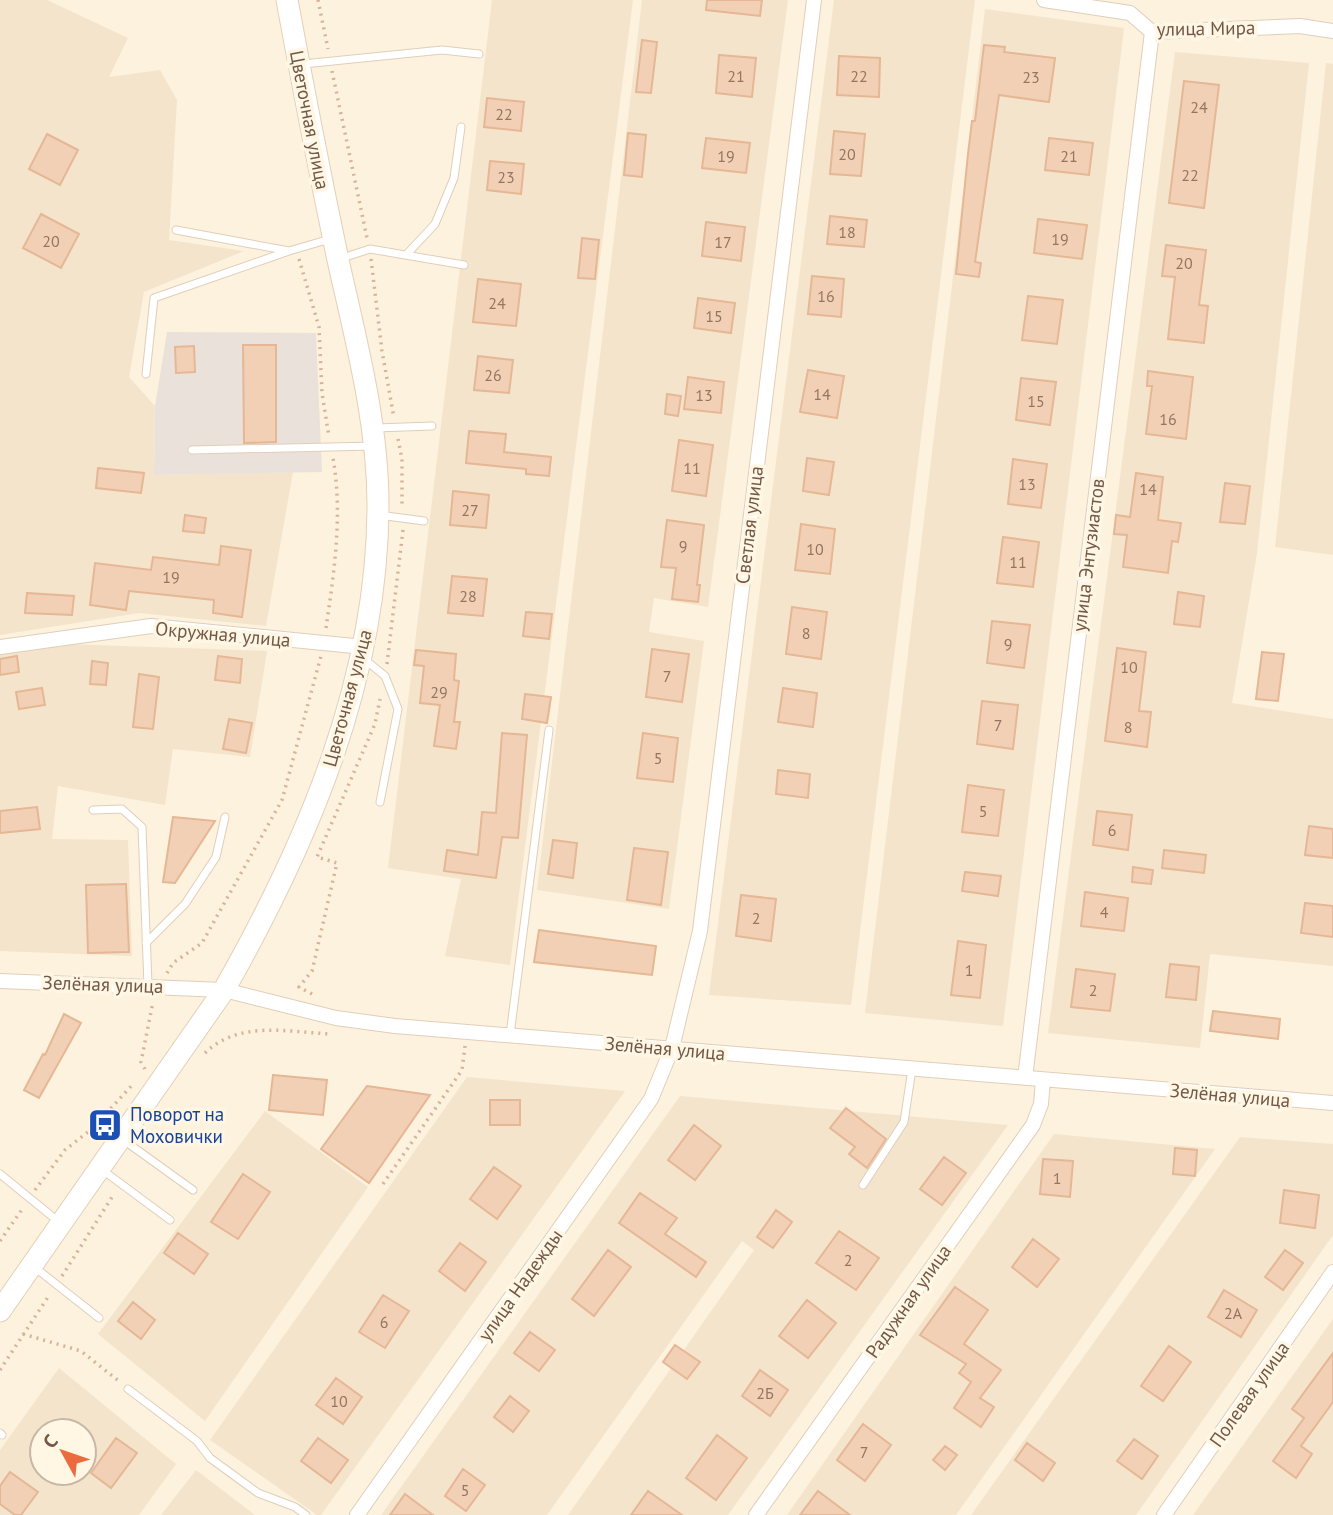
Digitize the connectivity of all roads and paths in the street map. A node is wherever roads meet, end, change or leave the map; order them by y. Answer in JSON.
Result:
{"nodes":[{"id":1,"x":286,"y":0,"type":"edge"},
{"id":2,"x":814,"y":0,"type":"edge"},
{"id":3,"x":1044,"y":0,"type":"edge"},
{"id":4,"x":1333,"y":31,"type":"edge"},
{"id":5,"x":1152,"y":32,"type":"junction"},
{"id":6,"x":479,"y":54,"type":"dead end"},
{"id":7,"x":299,"y":64,"type":"junction"},
{"id":8,"x":461,"y":127,"type":"dead end"},
{"id":9,"x":176,"y":230,"type":"dead end"},
{"id":10,"x":336,"y":248,"type":"junction"},
{"id":11,"x":293,"y":251,"type":"junction"},
{"id":12,"x":407,"y":255,"type":"junction"},
{"id":13,"x":464,"y":265,"type":"dead end"},
{"id":14,"x":146,"y":374,"type":"dead end"},
{"id":15,"x":432,"y":426,"type":"dead end"},
{"id":16,"x":373,"y":437,"type":"junction"},
{"id":17,"x":331,"y":447,"type":"junction"},
{"id":18,"x":192,"y":450,"type":"dead end"},
{"id":19,"x":377,"y":515,"type":"junction"},
{"id":20,"x":424,"y":521,"type":"dead end"},
{"id":21,"x":324,"y":644,"type":"junction"},
{"id":22,"x":0,"y":647,"type":"edge"},
{"id":23,"x":362,"y":652,"type":"junction"},
{"id":24,"x":549,"y":730,"type":"dead end"},
{"id":25,"x":380,"y":802,"type":"dead end"},
{"id":26,"x":93,"y":810,"type":"dead end"},
{"id":27,"x":225,"y":817,"type":"dead end"},
{"id":28,"x":317,"y":857,"type":"dead end"},
{"id":29,"x":146,"y":943,"type":"junction"},
{"id":30,"x":0,"y":981,"type":"edge"},
{"id":31,"x":153,"y":985,"type":"junction"},
{"id":32,"x":224,"y":990,"type":"junction"},
{"id":33,"x":318,"y":997,"type":"dead end"},
{"id":34,"x":336,"y":1018,"type":"junction"},
{"id":35,"x":466,"y":1032,"type":"junction"},
{"id":36,"x":510,"y":1035,"type":"junction"},
{"id":37,"x":672,"y":1048,"type":"junction"},
{"id":38,"x":204,"y":1054,"type":"dead end"},
{"id":39,"x":912,"y":1069,"type":"junction"},
{"id":40,"x":145,"y":1070,"type":"dead end"},
{"id":41,"x":1025,"y":1078,"type":"junction"},
{"id":42,"x":137,"y":1080,"type":"dead end"},
{"id":43,"x":1043,"y":1080,"type":"junction"},
{"id":44,"x":1333,"y":1103,"type":"edge"},
{"id":45,"x":121,"y":1138,"type":"junction"},
{"id":46,"x":101,"y":1168,"type":"junction"},
{"id":47,"x":0,"y":1174,"type":"edge"},
{"id":48,"x":121,"y":1183,"type":"junction"},
{"id":49,"x":383,"y":1184,"type":"dead end"},
{"id":50,"x":863,"y":1185,"type":"dead end"},
{"id":51,"x":193,"y":1190,"type":"dead end"},
{"id":52,"x":29,"y":1199,"type":"junction"},
{"id":53,"x":170,"y":1220,"type":"dead end"},
{"id":54,"x":62,"y":1224,"type":"junction"},
{"id":55,"x":0,"y":1241,"type":"edge"},
{"id":56,"x":33,"y":1265,"type":"junction"},
{"id":57,"x":1333,"y":1272,"type":"edge"},
{"id":58,"x":57,"y":1284,"type":"junction"},
{"id":59,"x":0,"y":1311,"type":"edge"},
{"id":60,"x":99,"y":1318,"type":"dead end"},
{"id":61,"x":23,"y":1334,"type":"junction"},
{"id":62,"x":0,"y":1370,"type":"edge"},
{"id":63,"x":128,"y":1389,"type":"joint"},
{"id":64,"x":306,"y":1515,"type":"edge"},
{"id":65,"x":357,"y":1515,"type":"edge"},
{"id":66,"x":756,"y":1515,"type":"edge"},
{"id":67,"x":1164,"y":1515,"type":"edge"}],
"edges":[{"from":1,"to":7,"type":"main road","name":"Цветочная улица"},
{"from":2,"to":37,"type":"street","name":"Светлая улица"},
{"from":3,"to":5,"type":"street","name":"улица Мира"},
{"from":4,"to":5,"type":"street","name":"улица Мира"},
{"from":5,"to":41,"type":"street","name":"улица Энтузиастов"},
{"from":6,"to":7,"type":"lane"},
{"from":7,"to":10,"type":"main road","name":"Цветочная улица"},
{"from":8,"to":12,"type":"lane"},
{"from":9,"to":11,"type":"lane"},
{"from":10,"to":11,"type":"lane"},
{"from":10,"to":12,"type":"lane"},
{"from":10,"to":16,"type":"main road","name":"Цветочная улица"},
{"from":11,"to":14,"type":"lane"},
{"from":11,"to":17,"type":"path"},
{"from":12,"to":13,"type":"lane"},
{"from":15,"to":16,"type":"lane"},
{"from":16,"to":17,"type":"lane"},
{"from":16,"to":19,"type":"main road","name":"Цветочная улица"},
{"from":17,"to":18,"type":"lane"},
{"from":17,"to":21,"type":"path"},
{"from":19,"to":20,"type":"lane"},
{"from":19,"to":23,"type":"main road","name":"Цветочная улица"},
{"from":21,"to":22,"type":"street","name":"Окружная улица"},
{"from":21,"to":23,"type":"street","name":"Окружная улица"},
{"from":21,"to":31,"type":"path"},
{"from":23,"to":25,"type":"lane"},
{"from":23,"to":32,"type":"main road","name":"Цветочная улица"},
{"from":24,"to":36,"type":"lane"},
{"from":26,"to":29,"type":"lane"},
{"from":27,"to":29,"type":"lane"},
{"from":28,"to":33,"type":"path"},
{"from":29,"to":31,"type":"lane"},
{"from":30,"to":31,"type":"street","name":"Зелёная улица"},
{"from":31,"to":32,"type":"street","name":"Зелёная улица"},
{"from":31,"to":40,"type":"path"},
{"from":32,"to":34,"type":"street","name":"Зелёная улица"},
{"from":32,"to":45,"type":"main road","name":"Цветочная улица"},
{"from":34,"to":35,"type":"street","name":"Зелёная улица"},
{"from":34,"to":38,"type":"path"},
{"from":35,"to":36,"type":"street","name":"Зелёная улица"},
{"from":35,"to":49,"type":"path"},
{"from":36,"to":37,"type":"street","name":"Зелёная улица"},
{"from":37,"to":39,"type":"street","name":"Зелёная улица"},
{"from":37,"to":65,"type":"street","name":"улица Надежды"},
{"from":39,"to":41,"type":"street","name":"Зелёная улица"},
{"from":39,"to":50,"type":"lane"},
{"from":41,"to":43,"type":"street","name":"Зелёная улица"},
{"from":42,"to":52,"type":"path"},
{"from":43,"to":44,"type":"street","name":"Зелёная улица"},
{"from":43,"to":66,"type":"street","name":"Радужная улица"},
{"from":45,"to":46,"type":"main road","name":"Цветочная улица"},
{"from":45,"to":51,"type":"lane"},
{"from":46,"to":48,"type":"lane"},
{"from":46,"to":54,"type":"main road","name":"Цветочная улица"},
{"from":47,"to":52,"type":"lane"},
{"from":48,"to":53,"type":"lane"},
{"from":48,"to":58,"type":"path"},
{"from":52,"to":54,"type":"lane"},
{"from":52,"to":55,"type":"path"},
{"from":54,"to":56,"type":"main road","name":"Цветочная улица"},
{"from":56,"to":58,"type":"lane"},
{"from":56,"to":59,"type":"main road","name":"Цветочная улица"},
{"from":57,"to":67,"type":"street","name":"Полевая улица"},
{"from":58,"to":60,"type":"lane"},
{"from":58,"to":61,"type":"path"},
{"from":61,"to":62,"type":"path"},
{"from":61,"to":63,"type":"path"},
{"from":63,"to":64,"type":"lane"}]}
